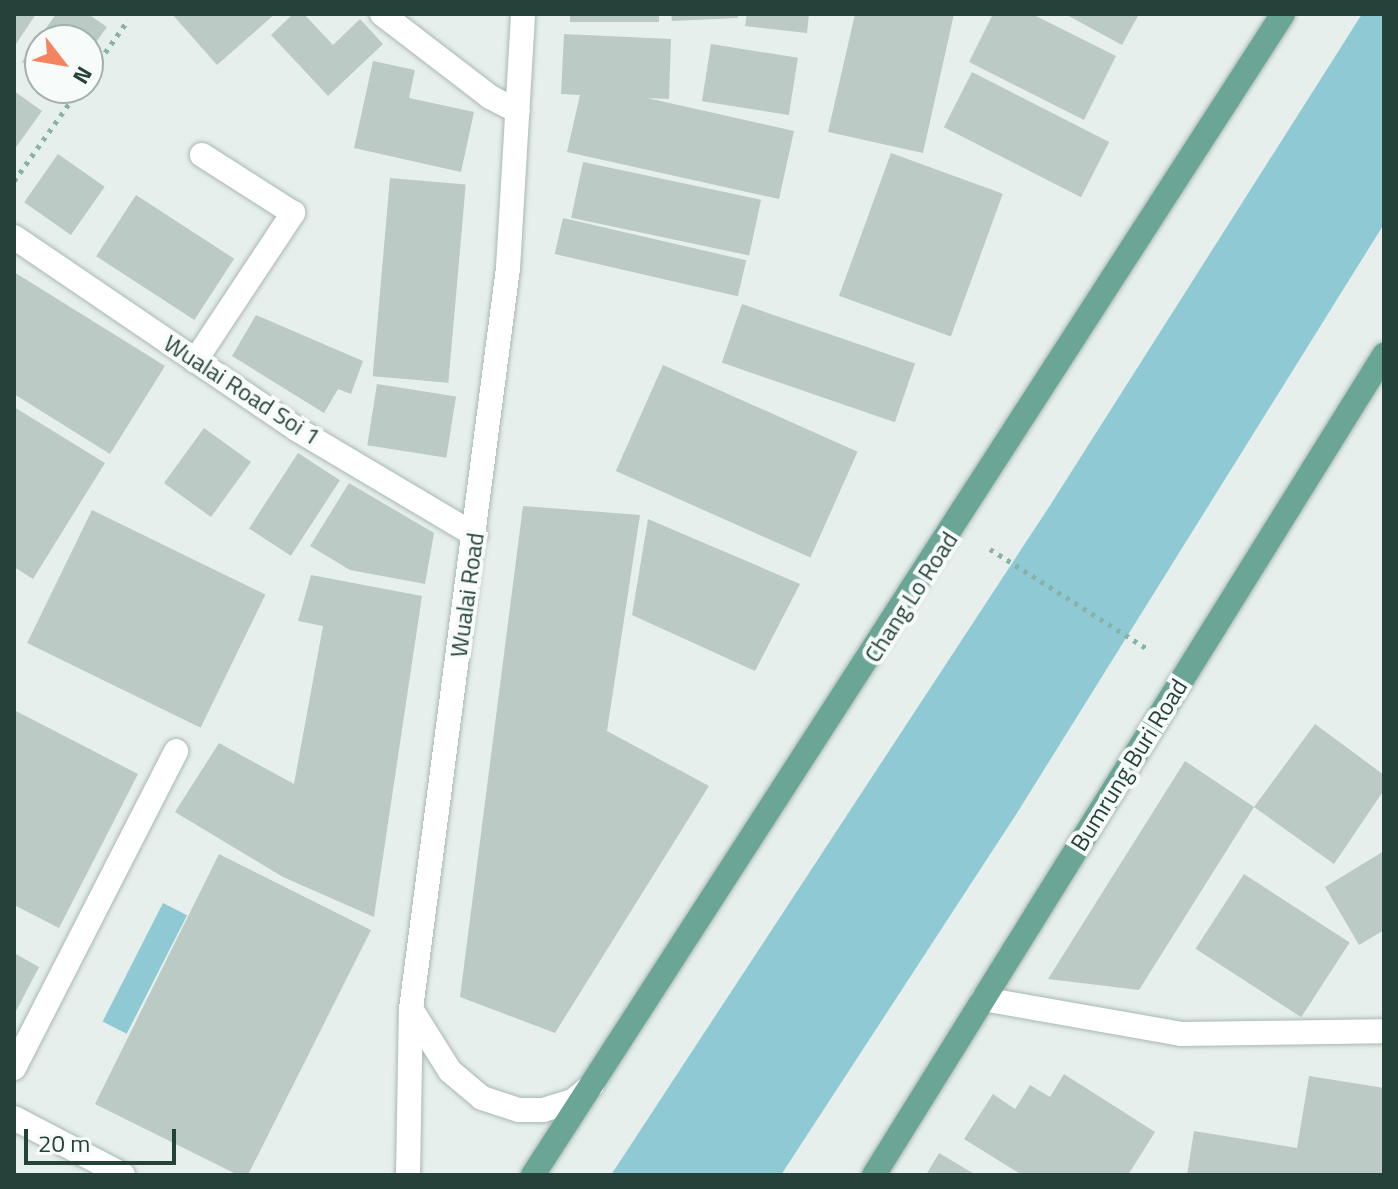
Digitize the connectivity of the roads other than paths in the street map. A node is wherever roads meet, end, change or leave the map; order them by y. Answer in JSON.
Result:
{"nodes":[{"id":1,"x":382,"y":14,"type":"edge"},
{"id":2,"x":523,"y":14,"type":"edge"},
{"id":3,"x":1283,"y":14,"type":"edge"},
{"id":4,"x":518,"y":111,"type":"junction"},
{"id":5,"x":202,"y":155,"type":"dead end"},
{"id":6,"x":14,"y":237,"type":"edge"},
{"id":7,"x":1384,"y":355,"type":"edge"},
{"id":8,"x":195,"y":361,"type":"junction"},
{"id":9,"x":475,"y":535,"type":"junction"},
{"id":10,"x":176,"y":751,"type":"dead end"},
{"id":11,"x":983,"y":999,"type":"junction"},
{"id":12,"x":411,"y":1009,"type":"junction"},
{"id":13,"x":1384,"y":1031,"type":"edge"},
{"id":14,"x":14,"y":1068,"type":"edge"},
{"id":15,"x":600,"y":1078,"type":"junction"},
{"id":16,"x":14,"y":1118,"type":"edge"},
{"id":17,"x":123,"y":1175,"type":"edge"},
{"id":18,"x":408,"y":1175,"type":"edge"},
{"id":19,"x":533,"y":1175,"type":"edge"},
{"id":20,"x":874,"y":1175,"type":"edge"}],
"edges":[{"from":1,"to":4,"type":"street"},
{"from":2,"to":4,"type":"street","name":"Wualai Road"},
{"from":3,"to":15,"type":"main road","name":"Chang Lo Road"},
{"from":4,"to":9,"type":"street","name":"Wualai Road"},
{"from":5,"to":8,"type":"street"},
{"from":6,"to":8,"type":"street","name":"Wualai Road Soi 1"},
{"from":7,"to":11,"type":"main road","name":"Bumrung Buri Road"},
{"from":8,"to":9,"type":"street","name":"Wualai Road Soi 1"},
{"from":9,"to":12,"type":"street","name":"Wualai Road"},
{"from":10,"to":14,"type":"street"},
{"from":11,"to":13,"type":"street"},
{"from":11,"to":20,"type":"main road","name":"Bumrung Buri Road"},
{"from":12,"to":15,"type":"street"},
{"from":12,"to":18,"type":"street","name":"Wualai Road"},
{"from":15,"to":19,"type":"main road","name":"Chang Lo Road"},
{"from":16,"to":17,"type":"street"}]}
